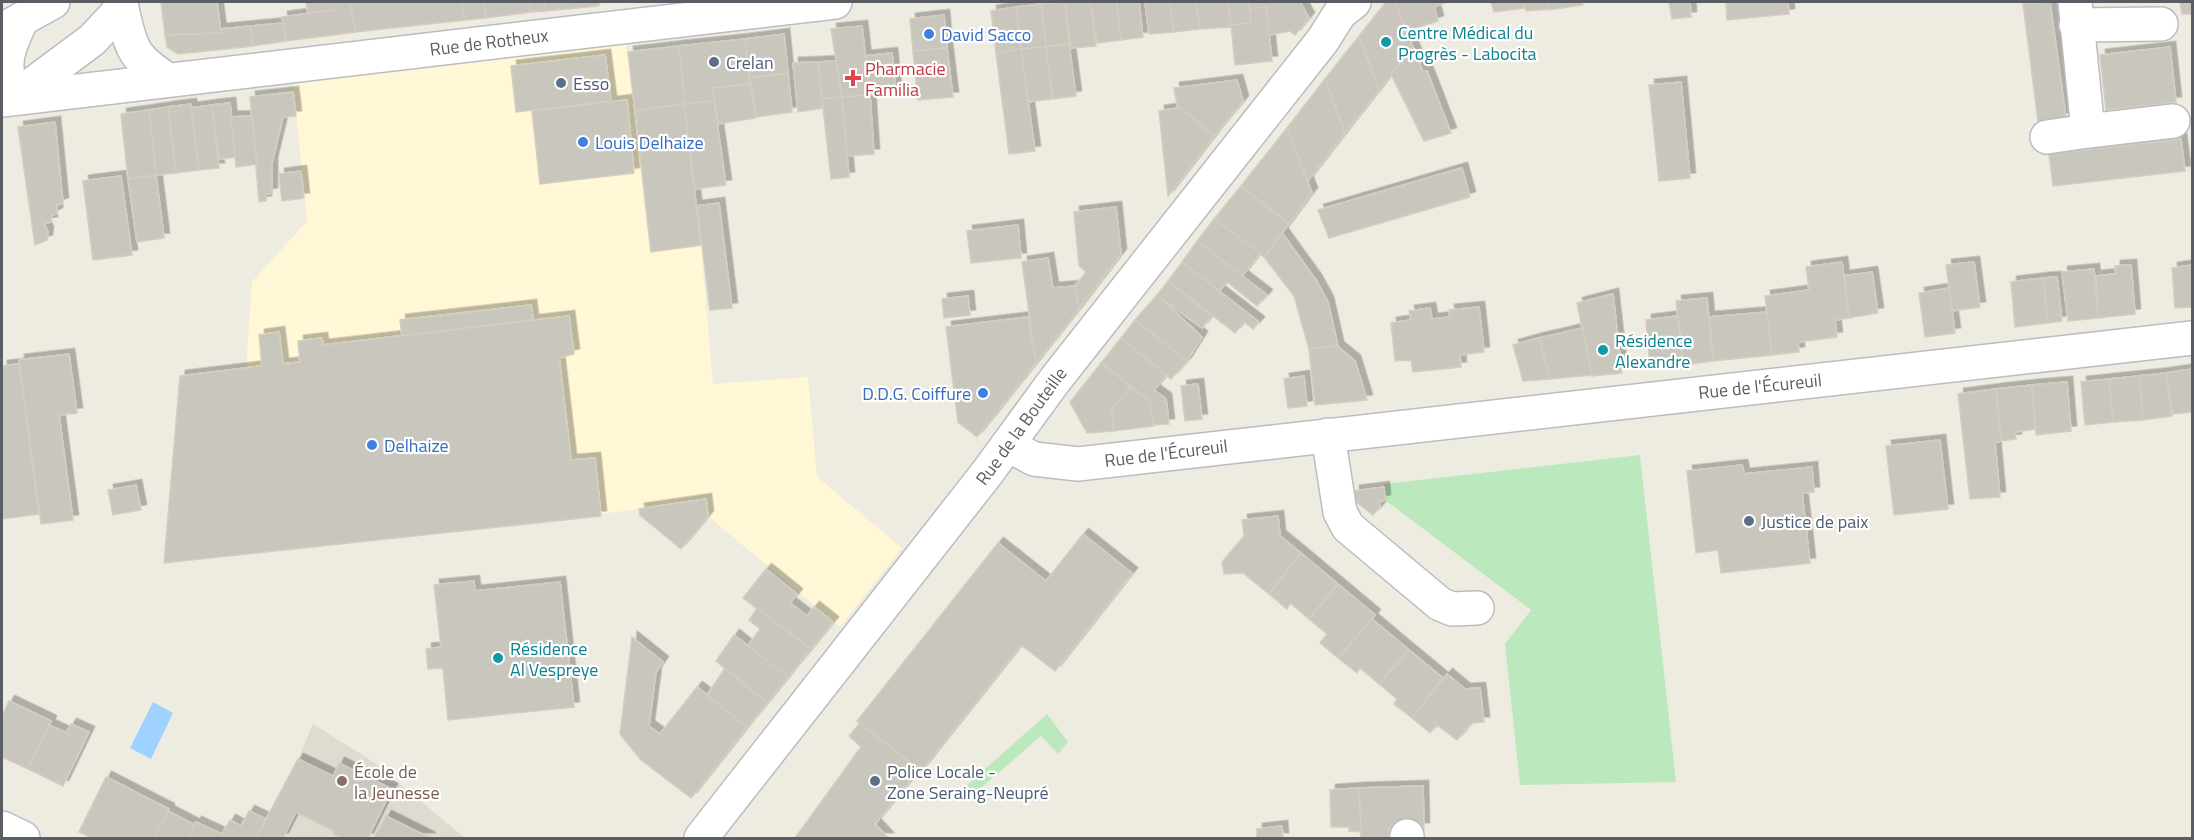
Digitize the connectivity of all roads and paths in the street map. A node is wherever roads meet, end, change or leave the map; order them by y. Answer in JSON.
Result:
{"nodes":[{"id":1,"x":53,"y":2,"type":"edge"},
{"id":2,"x":835,"y":2,"type":"edge"},
{"id":3,"x":121,"y":5,"type":"edge"},
{"id":4,"x":779,"y":5,"type":"edge"},
{"id":5,"x":1343,"y":5,"type":"edge"},
{"id":6,"x":2075,"y":13,"type":"edge"},
{"id":7,"x":628,"y":14,"type":"edge"},
{"id":8,"x":2161,"y":24,"type":"dead end"},
{"id":9,"x":8,"y":39,"type":"edge"},
{"id":10,"x":59,"y":65,"type":"junction"},
{"id":11,"x":155,"y":81,"type":"junction"},
{"id":12,"x":8,"y":99,"type":"edge"},
{"id":13,"x":2173,"y":121,"type":"dead end"},
{"id":14,"x":2088,"y":131,"type":"junction"},
{"id":15,"x":2047,"y":137,"type":"dead end"},
{"id":16,"x":2193,"y":338,"type":"edge"},
{"id":17,"x":1328,"y":435,"type":"junction"},
{"id":18,"x":1008,"y":444,"type":"junction"},
{"id":19,"x":1477,"y":608,"type":"dead end"},
{"id":20,"x":2,"y":828,"type":"edge"},
{"id":21,"x":23,"y":838,"type":"edge"},
{"id":22,"x":701,"y":838,"type":"edge"}],
"edges":[{"from":1,"to":9,"type":"street"},
{"from":2,"to":4,"type":"street","name":"Rue de Rotheux"},
{"from":3,"to":10,"type":"street"},
{"from":3,"to":11,"type":"street"},
{"from":4,"to":7,"type":"street","name":"Rue de Rotheux"},
{"from":5,"to":18,"type":"street","name":"Rue de la Bouteille"},
{"from":6,"to":8,"type":"street"},
{"from":6,"to":14,"type":"street"},
{"from":7,"to":11,"type":"street","name":"Rue de Rotheux"},
{"from":9,"to":10,"type":"street"},
{"from":9,"to":12,"type":"street"},
{"from":10,"to":11,"type":"street"},
{"from":10,"to":12,"type":"street"},
{"from":11,"to":12,"type":"street","name":"Rue de Rotheux"},
{"from":13,"to":14,"type":"street"},
{"from":14,"to":15,"type":"street"},
{"from":16,"to":17,"type":"street","name":"Rue de l'Écureuil"},
{"from":17,"to":18,"type":"street","name":"Rue de l'Écureuil"},
{"from":17,"to":19,"type":"street"},
{"from":18,"to":22,"type":"street","name":"Rue de la Bouteille"},
{"from":20,"to":21,"type":"street"}]}
